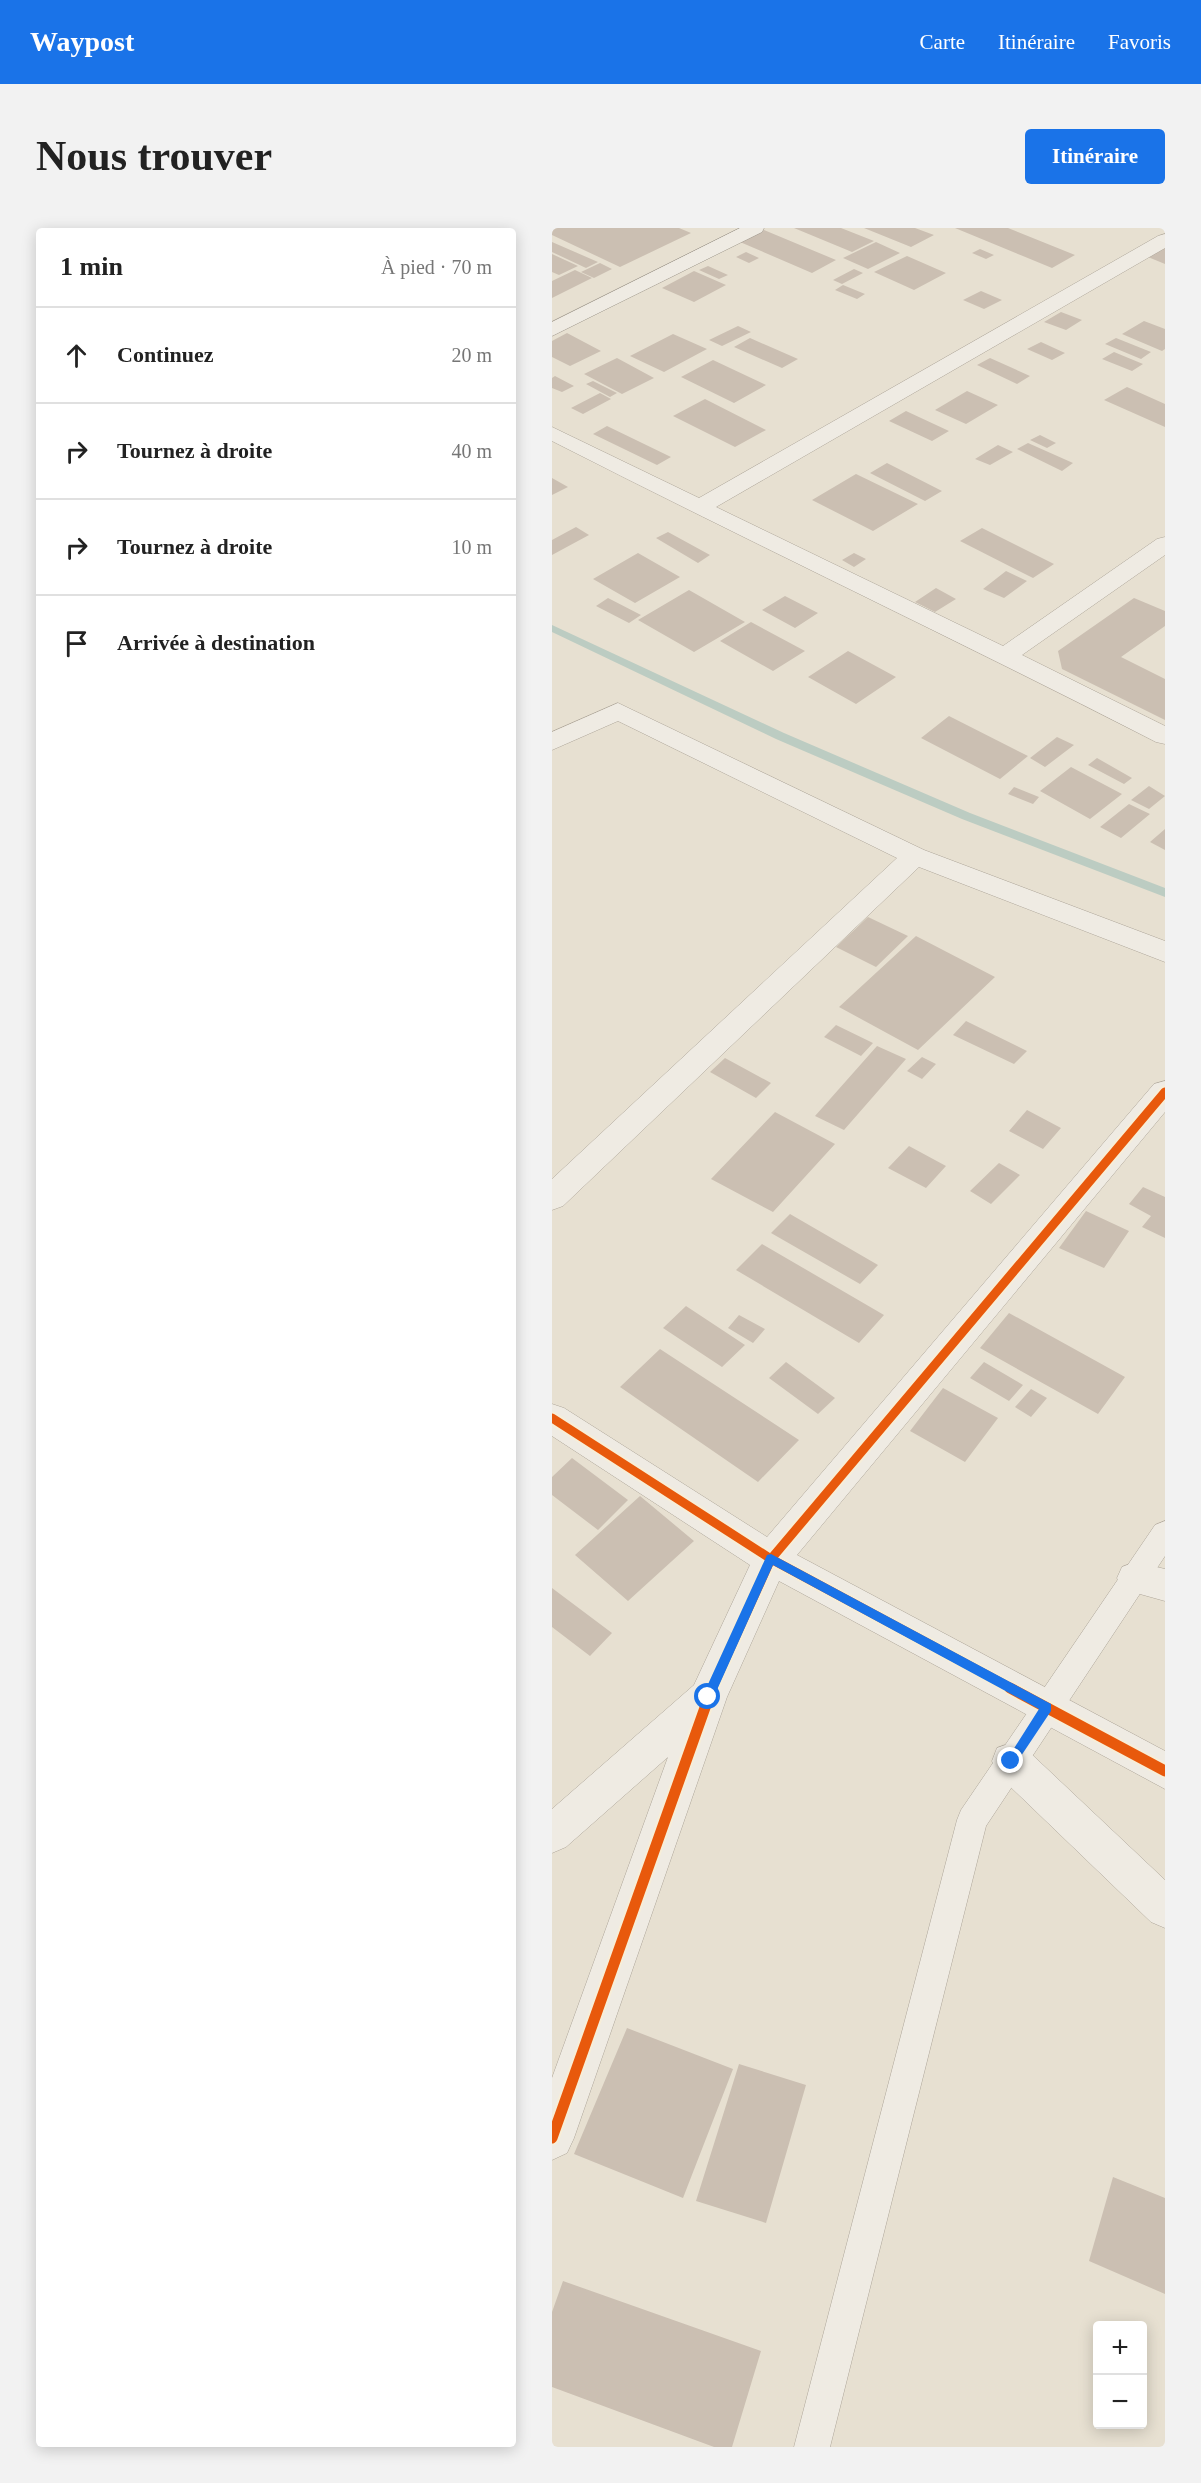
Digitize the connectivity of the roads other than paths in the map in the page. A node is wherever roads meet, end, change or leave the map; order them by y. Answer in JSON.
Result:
{"nodes":[{"id":1,"x":755,"y":228,"type":"edge"},
{"id":2,"x":1165,"y":240,"type":"edge"},
{"id":3,"x":552,"y":330,"type":"edge"},
{"id":4,"x":552,"y":433,"type":"edge"},
{"id":5,"x":699,"y":508,"type":"junction"},
{"id":6,"x":1165,"y":544,"type":"edge"},
{"id":7,"x":1006,"y":655,"type":"junction"},
{"id":8,"x":1165,"y":736,"type":"edge"},
{"id":9,"x":552,"y":742,"type":"edge"},
{"id":10,"x":915,"y":856,"type":"junction"},
{"id":11,"x":1165,"y":952,"type":"edge"},
{"id":12,"x":1165,"y":1092,"type":"edge"},
{"id":13,"x":552,"y":1198,"type":"edge"},
{"id":14,"x":552,"y":1418,"type":"edge"},
{"id":15,"x":1165,"y":1533,"type":"edge"},
{"id":16,"x":771,"y":1559,"type":"junction"},
{"id":17,"x":1150,"y":1582,"type":"edge"},
{"id":18,"x":708,"y":1697,"type":"junction"},
{"id":19,"x":1047,"y":1707,"type":"junction"},
{"id":20,"x":1011,"y":1761,"type":"junction"},
{"id":21,"x":1165,"y":1771,"type":"edge"},
{"id":22,"x":552,"y":1834,"type":"edge"},
{"id":23,"x":1165,"y":1908,"type":"edge"},
{"id":24,"x":552,"y":2138,"type":"edge"},
{"id":25,"x":812,"y":2447,"type":"edge"}],
"edges":[{"from":1,"to":3,"type":"street"},
{"from":2,"to":5,"type":"street"},
{"from":4,"to":5,"type":"street"},
{"from":5,"to":7,"type":"street"},
{"from":6,"to":7,"type":"street"},
{"from":7,"to":8,"type":"street"},
{"from":9,"to":10,"type":"street"},
{"from":10,"to":11,"type":"street"},
{"from":10,"to":13,"type":"street"},
{"from":12,"to":16,"type":"street"},
{"from":14,"to":16,"type":"street"},
{"from":15,"to":17,"type":"lane"},
{"from":16,"to":18,"type":"street"},
{"from":16,"to":19,"type":"street"},
{"from":17,"to":19,"type":"lane"},
{"from":18,"to":22,"type":"street"},
{"from":18,"to":24,"type":"street"},
{"from":19,"to":20,"type":"lane"},
{"from":19,"to":21,"type":"street"},
{"from":20,"to":23,"type":"street"},
{"from":20,"to":25,"type":"lane"}]}
